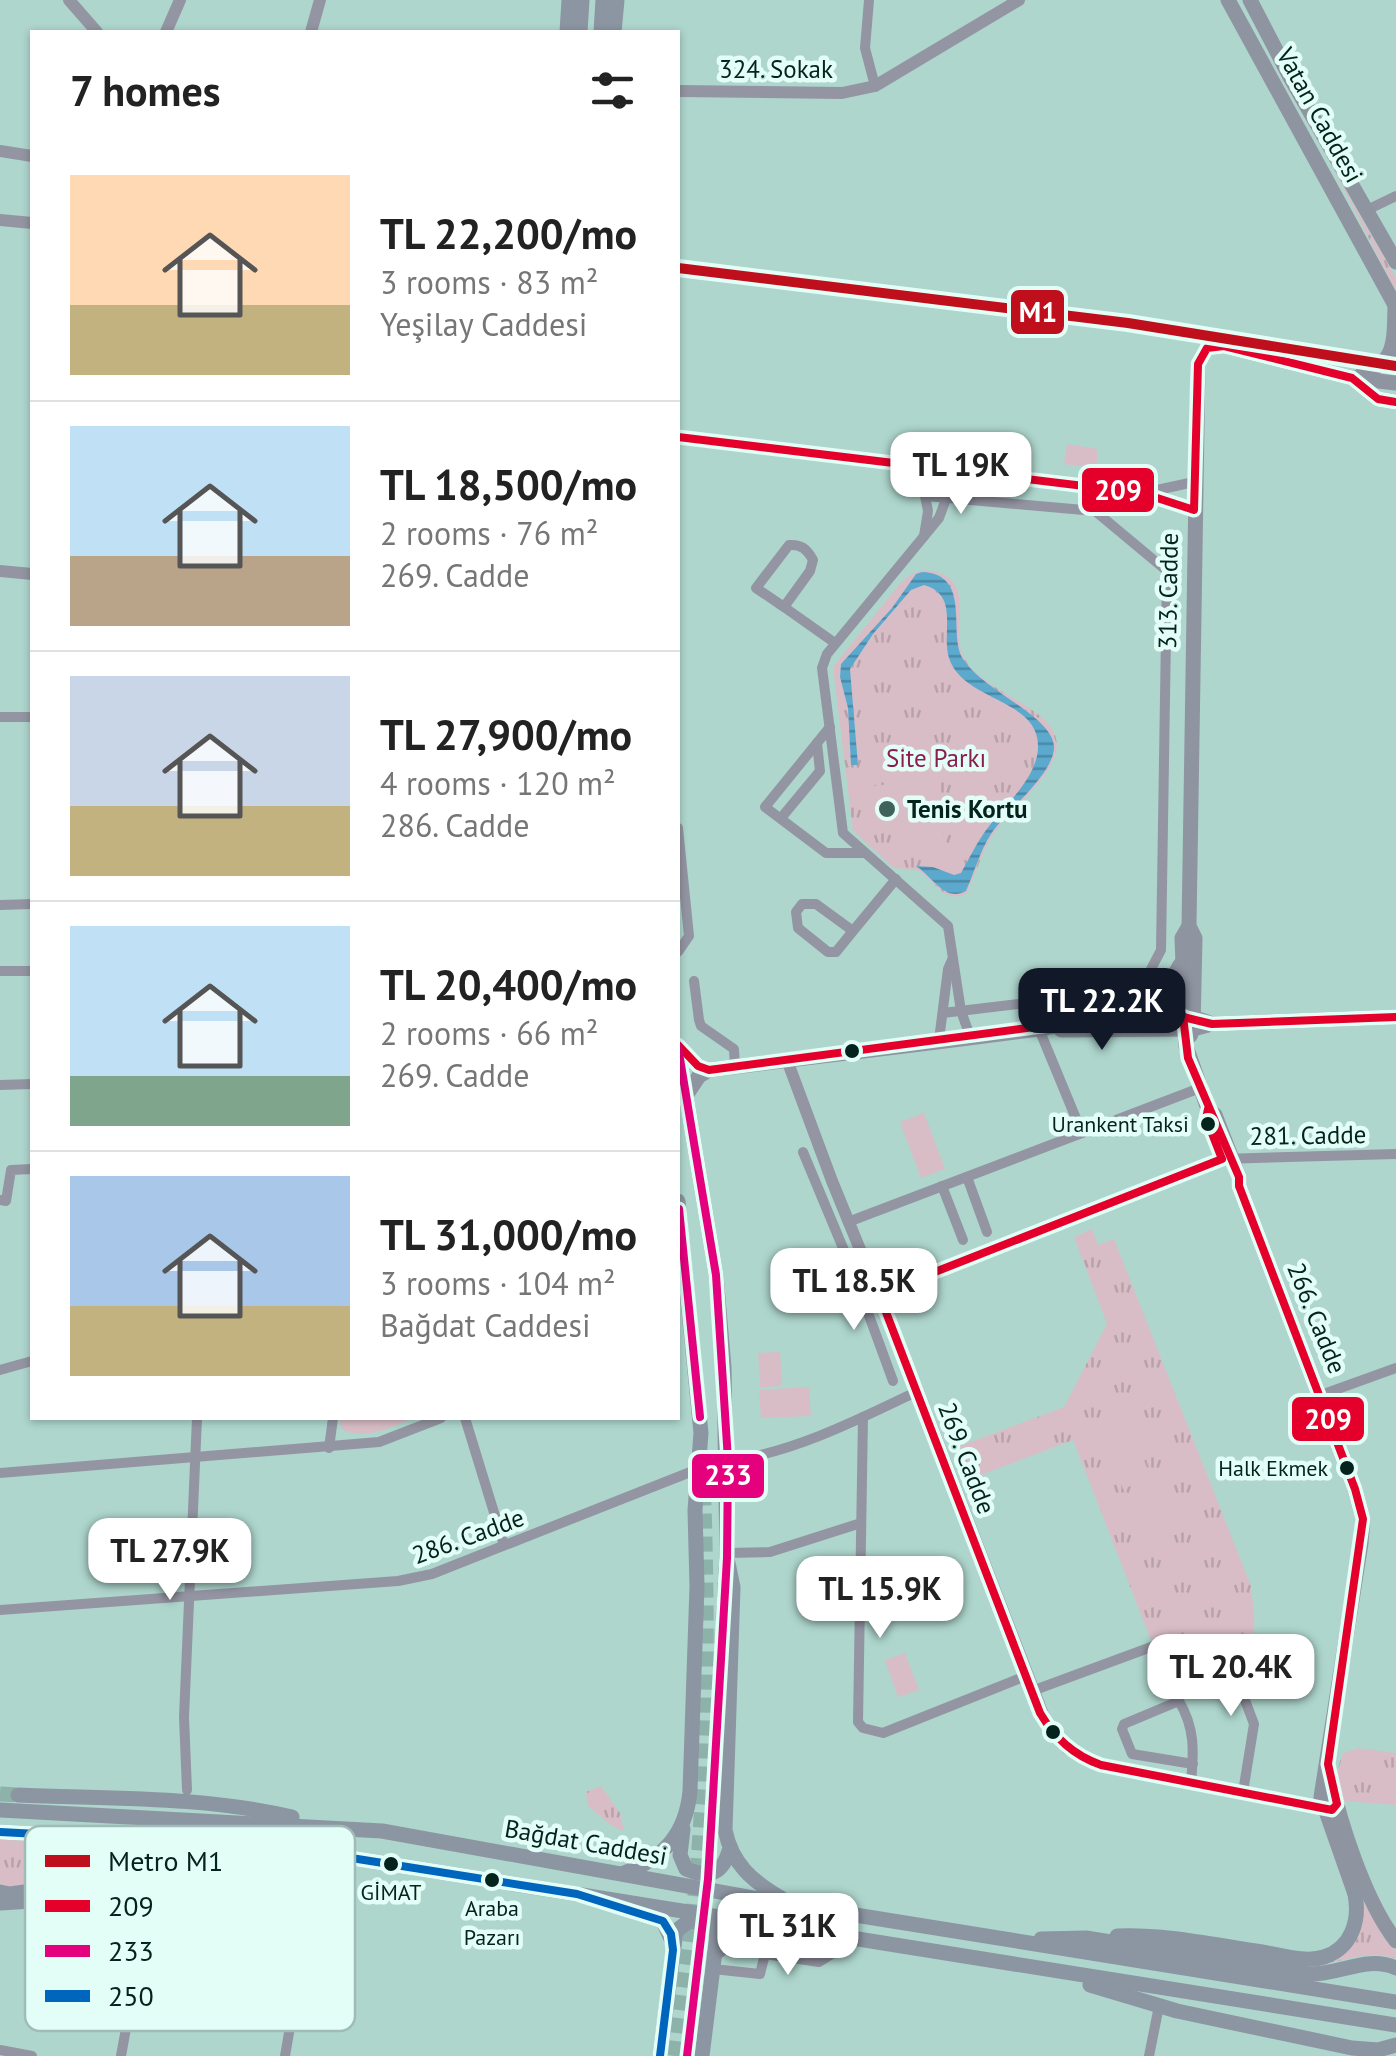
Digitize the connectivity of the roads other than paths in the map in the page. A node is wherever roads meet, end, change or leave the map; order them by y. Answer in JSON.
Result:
{"nodes":[{"id":1,"x":180,"y":0,"type":"edge"},
{"id":2,"x":320,"y":0,"type":"edge"},
{"id":3,"x":569,"y":0,"type":"edge"},
{"id":4,"x":582,"y":0,"type":"edge"},
{"id":5,"x":604,"y":0,"type":"edge"},
{"id":6,"x":618,"y":0,"type":"edge"},
{"id":7,"x":869,"y":0,"type":"edge"},
{"id":8,"x":1019,"y":0,"type":"edge"},
{"id":9,"x":1228,"y":0,"type":"edge"},
{"id":10,"x":1250,"y":0,"type":"edge"},
{"id":11,"x":74,"y":2,"type":"edge"},
{"id":12,"x":95,"y":30,"type":"edge"},
{"id":13,"x":167,"y":30,"type":"edge"},
{"id":14,"x":312,"y":30,"type":"edge"},
{"id":15,"x":567,"y":30,"type":"edge"},
{"id":16,"x":580,"y":30,"type":"edge"},
{"id":17,"x":601,"y":30,"type":"edge"},
{"id":18,"x":614,"y":30,"type":"edge"},
{"id":19,"x":875,"y":86,"type":"junction"},
{"id":20,"x":680,"y":91,"type":"edge"},
{"id":21,"x":0,"y":152,"type":"edge"},
{"id":22,"x":30,"y":156,"type":"edge"},
{"id":23,"x":1396,"y":196,"type":"edge"},
{"id":24,"x":1367,"y":210,"type":"junction"},
{"id":25,"x":0,"y":220,"type":"edge"},
{"id":26,"x":30,"y":223,"type":"edge"},
{"id":27,"x":1396,"y":262,"type":"edge"},
{"id":28,"x":1396,"y":307,"type":"edge"},
{"id":29,"x":1352,"y":378,"type":"junction"},
{"id":30,"x":1396,"y":383,"type":"edge"},
{"id":31,"x":1396,"y":402,"type":"edge"},
{"id":32,"x":680,"y":437,"type":"edge"},
{"id":33,"x":919,"y":466,"type":"junction"},
{"id":34,"x":960,"y":471,"type":"junction"},
{"id":35,"x":1194,"y":482,"type":"junction"},
{"id":36,"x":1142,"y":493,"type":"junction"},
{"id":37,"x":926,"y":496,"type":"junction"},
{"id":38,"x":946,"y":498,"type":"junction"},
{"id":39,"x":1194,"y":510,"type":"junction"},
{"id":40,"x":924,"y":538,"type":"junction"},
{"id":41,"x":0,"y":572,"type":"edge"},
{"id":42,"x":30,"y":574,"type":"edge"},
{"id":43,"x":784,"y":607,"type":"junction"},
{"id":44,"x":835,"y":644,"type":"junction"},
{"id":45,"x":0,"y":717,"type":"edge"},
{"id":46,"x":30,"y":717,"type":"edge"},
{"id":47,"x":830,"y":726,"type":"junction"},
{"id":48,"x":816,"y":743,"type":"junction"},
{"id":49,"x":781,"y":818,"type":"junction"},
{"id":50,"x":680,"y":848,"type":"edge"},
{"id":51,"x":865,"y":852,"type":"junction"},
{"id":52,"x":896,"y":879,"type":"junction"},
{"id":53,"x":30,"y":904,"type":"edge"},
{"id":54,"x":0,"y":905,"type":"edge"},
{"id":55,"x":1189,"y":926,"type":"junction"},
{"id":56,"x":852,"y":931,"type":"junction"},
{"id":57,"x":680,"y":949,"type":"edge"},
{"id":58,"x":952,"y":960,"type":"junction"},
{"id":59,"x":1182,"y":961,"type":"junction"},
{"id":60,"x":30,"y":970,"type":"edge"},
{"id":61,"x":0,"y":971,"type":"edge"},
{"id":62,"x":694,"y":981,"type":"dead end"},
{"id":63,"x":962,"y":1011,"type":"junction"},
{"id":64,"x":943,"y":1013,"type":"junction"},
{"id":65,"x":1116,"y":1016,"type":"junction"},
{"id":66,"x":1396,"y":1017,"type":"edge"},
{"id":67,"x":1187,"y":1026,"type":"junction"},
{"id":68,"x":1040,"y":1028,"type":"junction"},
{"id":69,"x":970,"y":1036,"type":"junction"},
{"id":70,"x":939,"y":1040,"type":"junction"},
{"id":71,"x":680,"y":1048,"type":"edge"},
{"id":72,"x":680,"y":1058,"type":"edge"},
{"id":73,"x":787,"y":1060,"type":"junction"},
{"id":74,"x":735,"y":1067,"type":"junction"},
{"id":75,"x":708,"y":1070,"type":"junction"},
{"id":76,"x":30,"y":1084,"type":"edge"},
{"id":77,"x":0,"y":1085,"type":"edge"},
{"id":78,"x":1200,"y":1088,"type":"junction"},
{"id":79,"x":686,"y":1096,"type":"junction"},
{"id":80,"x":1082,"y":1133,"type":"junction"},
{"id":81,"x":803,"y":1152,"type":"dead end"},
{"id":82,"x":1396,"y":1154,"type":"edge"},
{"id":83,"x":1227,"y":1158,"type":"junction"},
{"id":84,"x":30,"y":1169,"type":"edge"},
{"id":85,"x":967,"y":1177,"type":"junction"},
{"id":86,"x":942,"y":1186,"type":"junction"},
{"id":87,"x":0,"y":1200,"type":"edge"},
{"id":88,"x":848,"y":1222,"type":"junction"},
{"id":89,"x":987,"y":1232,"type":"dead end"},
{"id":90,"x":680,"y":1240,"type":"edge"},
{"id":91,"x":963,"y":1240,"type":"dead end"},
{"id":92,"x":867,"y":1266,"type":"junction"},
{"id":93,"x":853,"y":1272,"type":"junction"},
{"id":94,"x":879,"y":1294,"type":"junction"},
{"id":95,"x":684,"y":1317,"type":"edge"},
{"id":96,"x":30,"y":1361,"type":"edge"},
{"id":97,"x":1396,"y":1368,"type":"edge"},
{"id":98,"x":0,"y":1370,"type":"edge"},
{"id":99,"x":893,"y":1381,"type":"dead end"},
{"id":100,"x":918,"y":1392,"type":"junction"},
{"id":101,"x":1321,"y":1395,"type":"junction"},
{"id":102,"x":863,"y":1417,"type":"junction"},
{"id":103,"x":197,"y":1420,"type":"edge"},
{"id":104,"x":333,"y":1420,"type":"edge"},
{"id":105,"x":436,"y":1420,"type":"edge"},
{"id":106,"x":466,"y":1420,"type":"edge"},
{"id":107,"x":329,"y":1448,"type":"junction"},
{"id":108,"x":194,"y":1459,"type":"junction"},
{"id":109,"x":728,"y":1460,"type":"junction"},
{"id":110,"x":698,"y":1469,"type":"junction"},
{"id":111,"x":0,"y":1474,"type":"edge"},
{"id":112,"x":861,"y":1523,"type":"junction"},
{"id":113,"x":504,"y":1545,"type":"junction"},
{"id":114,"x":728,"y":1556,"type":"junction"},
{"id":115,"x":190,"y":1598,"type":"junction"},
{"id":116,"x":0,"y":1610,"type":"edge"},
{"id":117,"x":1026,"y":1676,"type":"junction"},
{"id":118,"x":1032,"y":1691,"type":"junction"},
{"id":119,"x":1192,"y":1764,"type":"junction"},
{"id":120,"x":1191,"y":1782,"type":"junction"},
{"id":121,"x":187,"y":1790,"type":"dead end"},
{"id":122,"x":1242,"y":1792,"type":"junction"},
{"id":123,"x":18,"y":1795,"type":"tunnel mouth"},
{"id":124,"x":1325,"y":1802,"type":"junction"},
{"id":125,"x":0,"y":1810,"type":"edge"},
{"id":126,"x":685,"y":1820,"type":"junction"},
{"id":127,"x":330,"y":1826,"type":"joint"},
{"id":128,"x":355,"y":1828,"type":"edge"},
{"id":129,"x":0,"y":1832,"type":"edge"},
{"id":130,"x":25,"y":1833,"type":"edge"},
{"id":131,"x":730,"y":1850,"type":"junction"},
{"id":132,"x":355,"y":1859,"type":"edge"},
{"id":133,"x":621,"y":1874,"type":"junction"},
{"id":134,"x":0,"y":1892,"type":"edge"},
{"id":135,"x":25,"y":1892,"type":"edge"},
{"id":136,"x":577,"y":1894,"type":"junction"},
{"id":137,"x":25,"y":1901,"type":"edge"},
{"id":138,"x":0,"y":1903,"type":"edge"},
{"id":139,"x":793,"y":1905,"type":"junction"},
{"id":140,"x":770,"y":1932,"type":"junction"},
{"id":141,"x":830,"y":1933,"type":"junction"},
{"id":142,"x":857,"y":1938,"type":"junction"},
{"id":143,"x":1086,"y":1938,"type":"junction"},
{"id":144,"x":1396,"y":1941,"type":"edge"},
{"id":145,"x":1022,"y":1943,"type":"junction"},
{"id":146,"x":674,"y":1950,"type":"junction"},
{"id":147,"x":765,"y":1954,"type":"junction"},
{"id":148,"x":714,"y":1962,"type":"junction"},
{"id":149,"x":1028,"y":1968,"type":"junction"},
{"id":150,"x":1396,"y":1968,"type":"edge"},
{"id":151,"x":1396,"y":2002,"type":"edge"},
{"id":152,"x":1159,"y":2006,"type":"junction"},
{"id":153,"x":1396,"y":2026,"type":"edge"},
{"id":154,"x":125,"y":2031,"type":"edge"},
{"id":155,"x":289,"y":2031,"type":"edge"},
{"id":156,"x":1396,"y":2044,"type":"edge"},
{"id":157,"x":0,"y":2050,"type":"edge"},
{"id":158,"x":32,"y":2056,"type":"edge"},
{"id":159,"x":120,"y":2056,"type":"edge"},
{"id":160,"x":285,"y":2056,"type":"edge"},
{"id":161,"x":660,"y":2056,"type":"edge"},
{"id":162,"x":702,"y":2056,"type":"edge"},
{"id":163,"x":1149,"y":2056,"type":"edge"}],
"edges":[{"from":1,"to":13,"type":"street"},
{"from":2,"to":14,"type":"street"},
{"from":3,"to":15,"type":"main road"},
{"from":4,"to":16,"type":"main road"},
{"from":5,"to":17,"type":"main road"},
{"from":6,"to":18,"type":"main road"},
{"from":7,"to":19,"type":"street"},
{"from":8,"to":19,"type":"street"},
{"from":9,"to":28,"type":"main road","name":"Vatan Caddesi"},
{"from":10,"to":24,"type":"main road","name":"Vatan Caddesi"},
{"from":11,"to":12,"type":"street"},
{"from":19,"to":20,"type":"street","name":"324. Sokak"},
{"from":21,"to":22,"type":"street"},
{"from":23,"to":24,"type":"street"},
{"from":24,"to":27,"type":"main road","name":"Vatan Caddesi"},
{"from":25,"to":26,"type":"street"},
{"from":28,"to":29,"type":"main road"},
{"from":29,"to":30,"type":"main road","name":"313. Cadde"},
{"from":29,"to":31,"type":"main road","name":"313. Cadde"},
{"from":29,"to":35,"type":"main road","name":"313. Cadde"},
{"from":32,"to":33,"type":"street"},
{"from":33,"to":34,"type":"street"},
{"from":33,"to":37,"type":"street"},
{"from":34,"to":36,"type":"street"},
{"from":34,"to":38,"type":"street"},
{"from":35,"to":36,"type":"street"},
{"from":35,"to":39,"type":"main road","name":"313. Cadde"},
{"from":36,"to":39,"type":"street"},
{"from":37,"to":38,"type":"street"},
{"from":37,"to":40,"type":"street"},
{"from":38,"to":40,"type":"street"},
{"from":38,"to":63,"type":"street"},
{"from":39,"to":55,"type":"main road","name":"313. Cadde"},
{"from":40,"to":44,"type":"street"},
{"from":41,"to":42,"type":"street"},
{"from":43,"to":43,"type":"street"},
{"from":43,"to":44,"type":"street"},
{"from":44,"to":47,"type":"street"},
{"from":45,"to":46,"type":"street"},
{"from":47,"to":48,"type":"street"},
{"from":47,"to":51,"type":"street"},
{"from":48,"to":49,"type":"street"},
{"from":48,"to":49,"type":"street"},
{"from":49,"to":51,"type":"street"},
{"from":50,"to":57,"type":"street"},
{"from":51,"to":52,"type":"street"},
{"from":52,"to":56,"type":"street"},
{"from":52,"to":58,"type":"street"},
{"from":53,"to":54,"type":"street"},
{"from":55,"to":59,"type":"main road","name":"313. Cadde"},
{"from":55,"to":67,"type":"main road","name":"313. Cadde"},
{"from":56,"to":56,"type":"street"},
{"from":58,"to":63,"type":"street"},
{"from":58,"to":64,"type":"street"},
{"from":59,"to":65,"type":"main road"},
{"from":59,"to":67,"type":"main road","name":"313. Cadde"},
{"from":60,"to":61,"type":"street"},
{"from":62,"to":74,"type":"street"},
{"from":63,"to":64,"type":"street"},
{"from":63,"to":69,"type":"street"},
{"from":64,"to":70,"type":"street"},
{"from":65,"to":67,"type":"main road"},
{"from":65,"to":68,"type":"main road"},
{"from":66,"to":67,"type":"main road"},
{"from":67,"to":68,"type":"main road"},
{"from":67,"to":78,"type":"main road","name":"266. Cadde"},
{"from":68,"to":69,"type":"main road"},
{"from":68,"to":80,"type":"street"},
{"from":69,"to":70,"type":"main road"},
{"from":70,"to":73,"type":"main road"},
{"from":71,"to":75,"type":"main road"},
{"from":72,"to":79,"type":"main road"},
{"from":73,"to":74,"type":"main road"},
{"from":73,"to":88,"type":"street","name":"269. Cadde"},
{"from":74,"to":75,"type":"main road"},
{"from":75,"to":79,"type":"main road"},
{"from":76,"to":77,"type":"street"},
{"from":78,"to":80,"type":"street"},
{"from":78,"to":83,"type":"main road","name":"266. Cadde"},
{"from":79,"to":109,"type":"main road"},
{"from":80,"to":85,"type":"street"},
{"from":81,"to":93,"type":"street"},
{"from":82,"to":83,"type":"street","name":"281. Cadde"},
{"from":83,"to":94,"type":"street"},
{"from":83,"to":101,"type":"main road","name":"266. Cadde"},
{"from":84,"to":87,"type":"street"},
{"from":85,"to":86,"type":"street"},
{"from":85,"to":89,"type":"street"},
{"from":86,"to":88,"type":"street"},
{"from":86,"to":91,"type":"street"},
{"from":88,"to":92,"type":"street","name":"269. Cadde"},
{"from":90,"to":95,"type":"main road"},
{"from":92,"to":93,"type":"street"},
{"from":92,"to":94,"type":"street","name":"269. Cadde"},
{"from":93,"to":99,"type":"street"},
{"from":94,"to":100,"type":"street","name":"269. Cadde"},
{"from":95,"to":110,"type":"main road"},
{"from":96,"to":98,"type":"street"},
{"from":97,"to":101,"type":"street"},
{"from":100,"to":102,"type":"street"},
{"from":100,"to":117,"type":"street","name":"269. Cadde"},
{"from":101,"to":124,"type":"main road","name":"266. Cadde"},
{"from":102,"to":109,"type":"street"},
{"from":102,"to":112,"type":"street"},
{"from":103,"to":108,"type":"street"},
{"from":104,"to":107,"type":"street"},
{"from":105,"to":107,"type":"street"},
{"from":106,"to":113,"type":"street"},
{"from":107,"to":108,"type":"street"},
{"from":108,"to":111,"type":"street"},
{"from":108,"to":115,"type":"street"},
{"from":109,"to":114,"type":"main road"},
{"from":110,"to":113,"type":"street","name":"286. Cadde"},
{"from":110,"to":126,"type":"main road"},
{"from":112,"to":114,"type":"street"},
{"from":112,"to":117,"type":"street"},
{"from":113,"to":115,"type":"street","name":"286. Cadde"},
{"from":114,"to":131,"type":"main road"},
{"from":115,"to":116,"type":"street","name":"286. Cadde"},
{"from":115,"to":121,"type":"street"},
{"from":117,"to":118,"type":"street","name":"269. Cadde"},
{"from":118,"to":120,"type":"street","name":"269. Cadde"},
{"from":118,"to":122,"type":"street"},
{"from":119,"to":119,"type":"street"},
{"from":119,"to":120,"type":"street"},
{"from":120,"to":122,"type":"street","name":"269. Cadde"},
{"from":122,"to":124,"type":"street","name":"269. Cadde"},
{"from":123,"to":127,"type":"main road"},
{"from":124,"to":143,"type":"main road"},
{"from":124,"to":144,"type":"main road"},
{"from":125,"to":127,"type":"main road","name":"Bağdat Caddesi"},
{"from":126,"to":131,"type":"main road"},
{"from":126,"to":133,"type":"main road"},
{"from":128,"to":133,"type":"main road","name":"Bağdat Caddesi"},
{"from":129,"to":130,"type":"main road","name":"Bağdat Caddesi"},
{"from":131,"to":139,"type":"main road"},
{"from":132,"to":136,"type":"main road","name":"Bağdat Caddesi"},
{"from":133,"to":139,"type":"main road","name":"Bağdat Caddesi"},
{"from":134,"to":135,"type":"main road"},
{"from":136,"to":141,"type":"main road","name":"Bağdat Caddesi"},
{"from":136,"to":146,"type":"main road"},
{"from":137,"to":138,"type":"main road"},
{"from":139,"to":145,"type":"main road","name":"Bağdat Caddesi"},
{"from":140,"to":141,"type":"main road"},
{"from":140,"to":147,"type":"street"},
{"from":140,"to":148,"type":"main road"},
{"from":141,"to":142,"type":"main road","name":"Bağdat Caddesi"},
{"from":142,"to":147,"type":"street"},
{"from":142,"to":149,"type":"main road","name":"Bağdat Caddesi"},
{"from":143,"to":145,"type":"main road"},
{"from":143,"to":150,"type":"main road"},
{"from":145,"to":151,"type":"main road","name":"Bağdat Caddesi"},
{"from":146,"to":148,"type":"main road"},
{"from":146,"to":161,"type":"main road"},
{"from":147,"to":148,"type":"street"},
{"from":148,"to":162,"type":"main road"},
{"from":149,"to":152,"type":"main road"},
{"from":149,"to":153,"type":"main road","name":"Bağdat Caddesi"},
{"from":152,"to":156,"type":"main road"},
{"from":152,"to":163,"type":"street"},
{"from":154,"to":159,"type":"street"},
{"from":155,"to":160,"type":"street"},
{"from":157,"to":158,"type":"street"}]}
